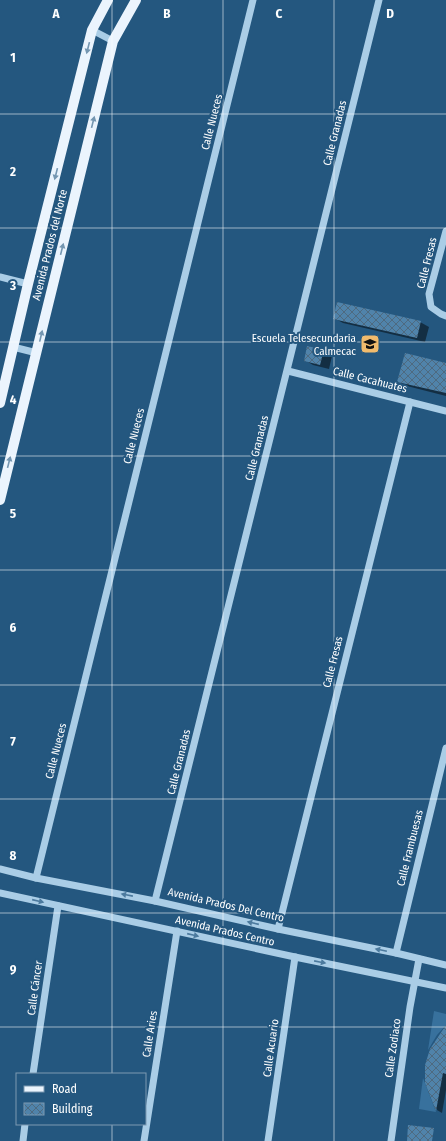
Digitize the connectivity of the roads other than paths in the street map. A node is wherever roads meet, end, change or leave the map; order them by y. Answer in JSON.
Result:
{"nodes":[{"id":1,"x":108,"y":0,"type":"edge"},
{"id":2,"x":136,"y":0,"type":"edge"},
{"id":3,"x":253,"y":0,"type":"edge"},
{"id":4,"x":379,"y":0,"type":"edge"},
{"id":5,"x":92,"y":30,"type":"junction"},
{"id":6,"x":113,"y":41,"type":"junction"},
{"id":7,"x":446,"y":231,"type":"edge"},
{"id":8,"x":0,"y":278,"type":"edge"},
{"id":9,"x":28,"y":284,"type":"junction"},
{"id":10,"x":446,"y":316,"type":"edge"},
{"id":11,"x":13,"y":347,"type":"junction"},
{"id":12,"x":37,"y":353,"type":"junction"},
{"id":13,"x":288,"y":371,"type":"junction"},
{"id":14,"x":410,"y":402,"type":"junction"},
{"id":15,"x":0,"y":403,"type":"edge"},
{"id":16,"x":446,"y":411,"type":"edge"},
{"id":17,"x":0,"y":500,"type":"edge"},
{"id":18,"x":446,"y":748,"type":"edge"},
{"id":19,"x":0,"y":869,"type":"edge"},
{"id":20,"x":36,"y":878,"type":"junction"},
{"id":21,"x":0,"y":893,"type":"edge"},
{"id":22,"x":155,"y":901,"type":"junction"},
{"id":23,"x":58,"y":906,"type":"junction"},
{"id":24,"x":278,"y":929,"type":"junction"},
{"id":25,"x":176,"y":931,"type":"junction"},
{"id":26,"x":396,"y":953,"type":"junction"},
{"id":27,"x":295,"y":958,"type":"junction"},
{"id":28,"x":419,"y":959,"type":"junction"},
{"id":29,"x":446,"y":965,"type":"edge"},
{"id":30,"x":415,"y":981,"type":"junction"},
{"id":31,"x":446,"y":988,"type":"edge"},
{"id":32,"x":33,"y":1073,"type":"edge"},
{"id":33,"x":26,"y":1125,"type":"edge"},
{"id":34,"x":23,"y":1141,"type":"edge"},
{"id":35,"x":144,"y":1141,"type":"edge"},
{"id":36,"x":268,"y":1141,"type":"edge"},
{"id":37,"x":391,"y":1141,"type":"edge"}],
"edges":[{"from":1,"to":5,"type":"main road","name":"Avenida Prados del Norte"},
{"from":2,"to":6,"type":"main road","name":"Avenida Prados del Norte"},
{"from":3,"to":20,"type":"street","name":"Calle Nueces"},
{"from":4,"to":13,"type":"street","name":"Calle Granadas"},
{"from":5,"to":6,"type":"street"},
{"from":5,"to":9,"type":"main road","name":"Avenida Prados del Norte","one_way":true},
{"from":12,"to":6,"type":"main road","name":"Avenida Prados del Norte","one_way":true},
{"from":7,"to":10,"type":"street","name":"Calle Fresas"},
{"from":8,"to":9,"type":"street"},
{"from":9,"to":11,"type":"main road","name":"Avenida Prados del Norte"},
{"from":11,"to":12,"type":"street"},
{"from":11,"to":15,"type":"main road","name":"Avenida Prados del Norte"},
{"from":17,"to":12,"type":"main road","name":"Avenida Prados del Norte","one_way":true},
{"from":13,"to":14,"type":"street","name":"Calle Cacahuates"},
{"from":13,"to":22,"type":"street","name":"Calle Granadas"},
{"from":14,"to":16,"type":"street","name":"Calle Cacahuates"},
{"from":14,"to":24,"type":"street","name":"Calle Fresas"},
{"from":18,"to":26,"type":"street","name":"Calle Frambuesas"},
{"from":19,"to":20,"type":"street","name":"Avenida Prados Del Centro"},
{"from":22,"to":20,"type":"street","name":"Avenida Prados Del Centro","one_way":true},
{"from":21,"to":23,"type":"street","name":"Avenida Prados Centro","one_way":true},
{"from":24,"to":22,"type":"street","name":"Avenida Prados Del Centro","one_way":true},
{"from":23,"to":25,"type":"street","name":"Avenida Prados Centro"},
{"from":23,"to":32,"type":"street","name":"Calle Cáncer"},
{"from":26,"to":24,"type":"street","name":"Avenida Prados Del Centro","one_way":true},
{"from":25,"to":27,"type":"street","name":"Avenida Prados Centro","one_way":true},
{"from":25,"to":35,"type":"street","name":"Calle Aries"},
{"from":26,"to":28,"type":"street","name":"Avenida Prados Del Centro"},
{"from":27,"to":30,"type":"street","name":"Avenida Prados Centro","one_way":true},
{"from":27,"to":36,"type":"street","name":"Calle Acuario"},
{"from":28,"to":29,"type":"street","name":"Avenida Prados Del Centro"},
{"from":28,"to":30,"type":"street","name":"Calle Zodiaco"},
{"from":30,"to":31,"type":"street","name":"Avenida Prados Centro"},
{"from":30,"to":37,"type":"street","name":"Calle Zodiaco"},
{"from":33,"to":34,"type":"street"}]}
